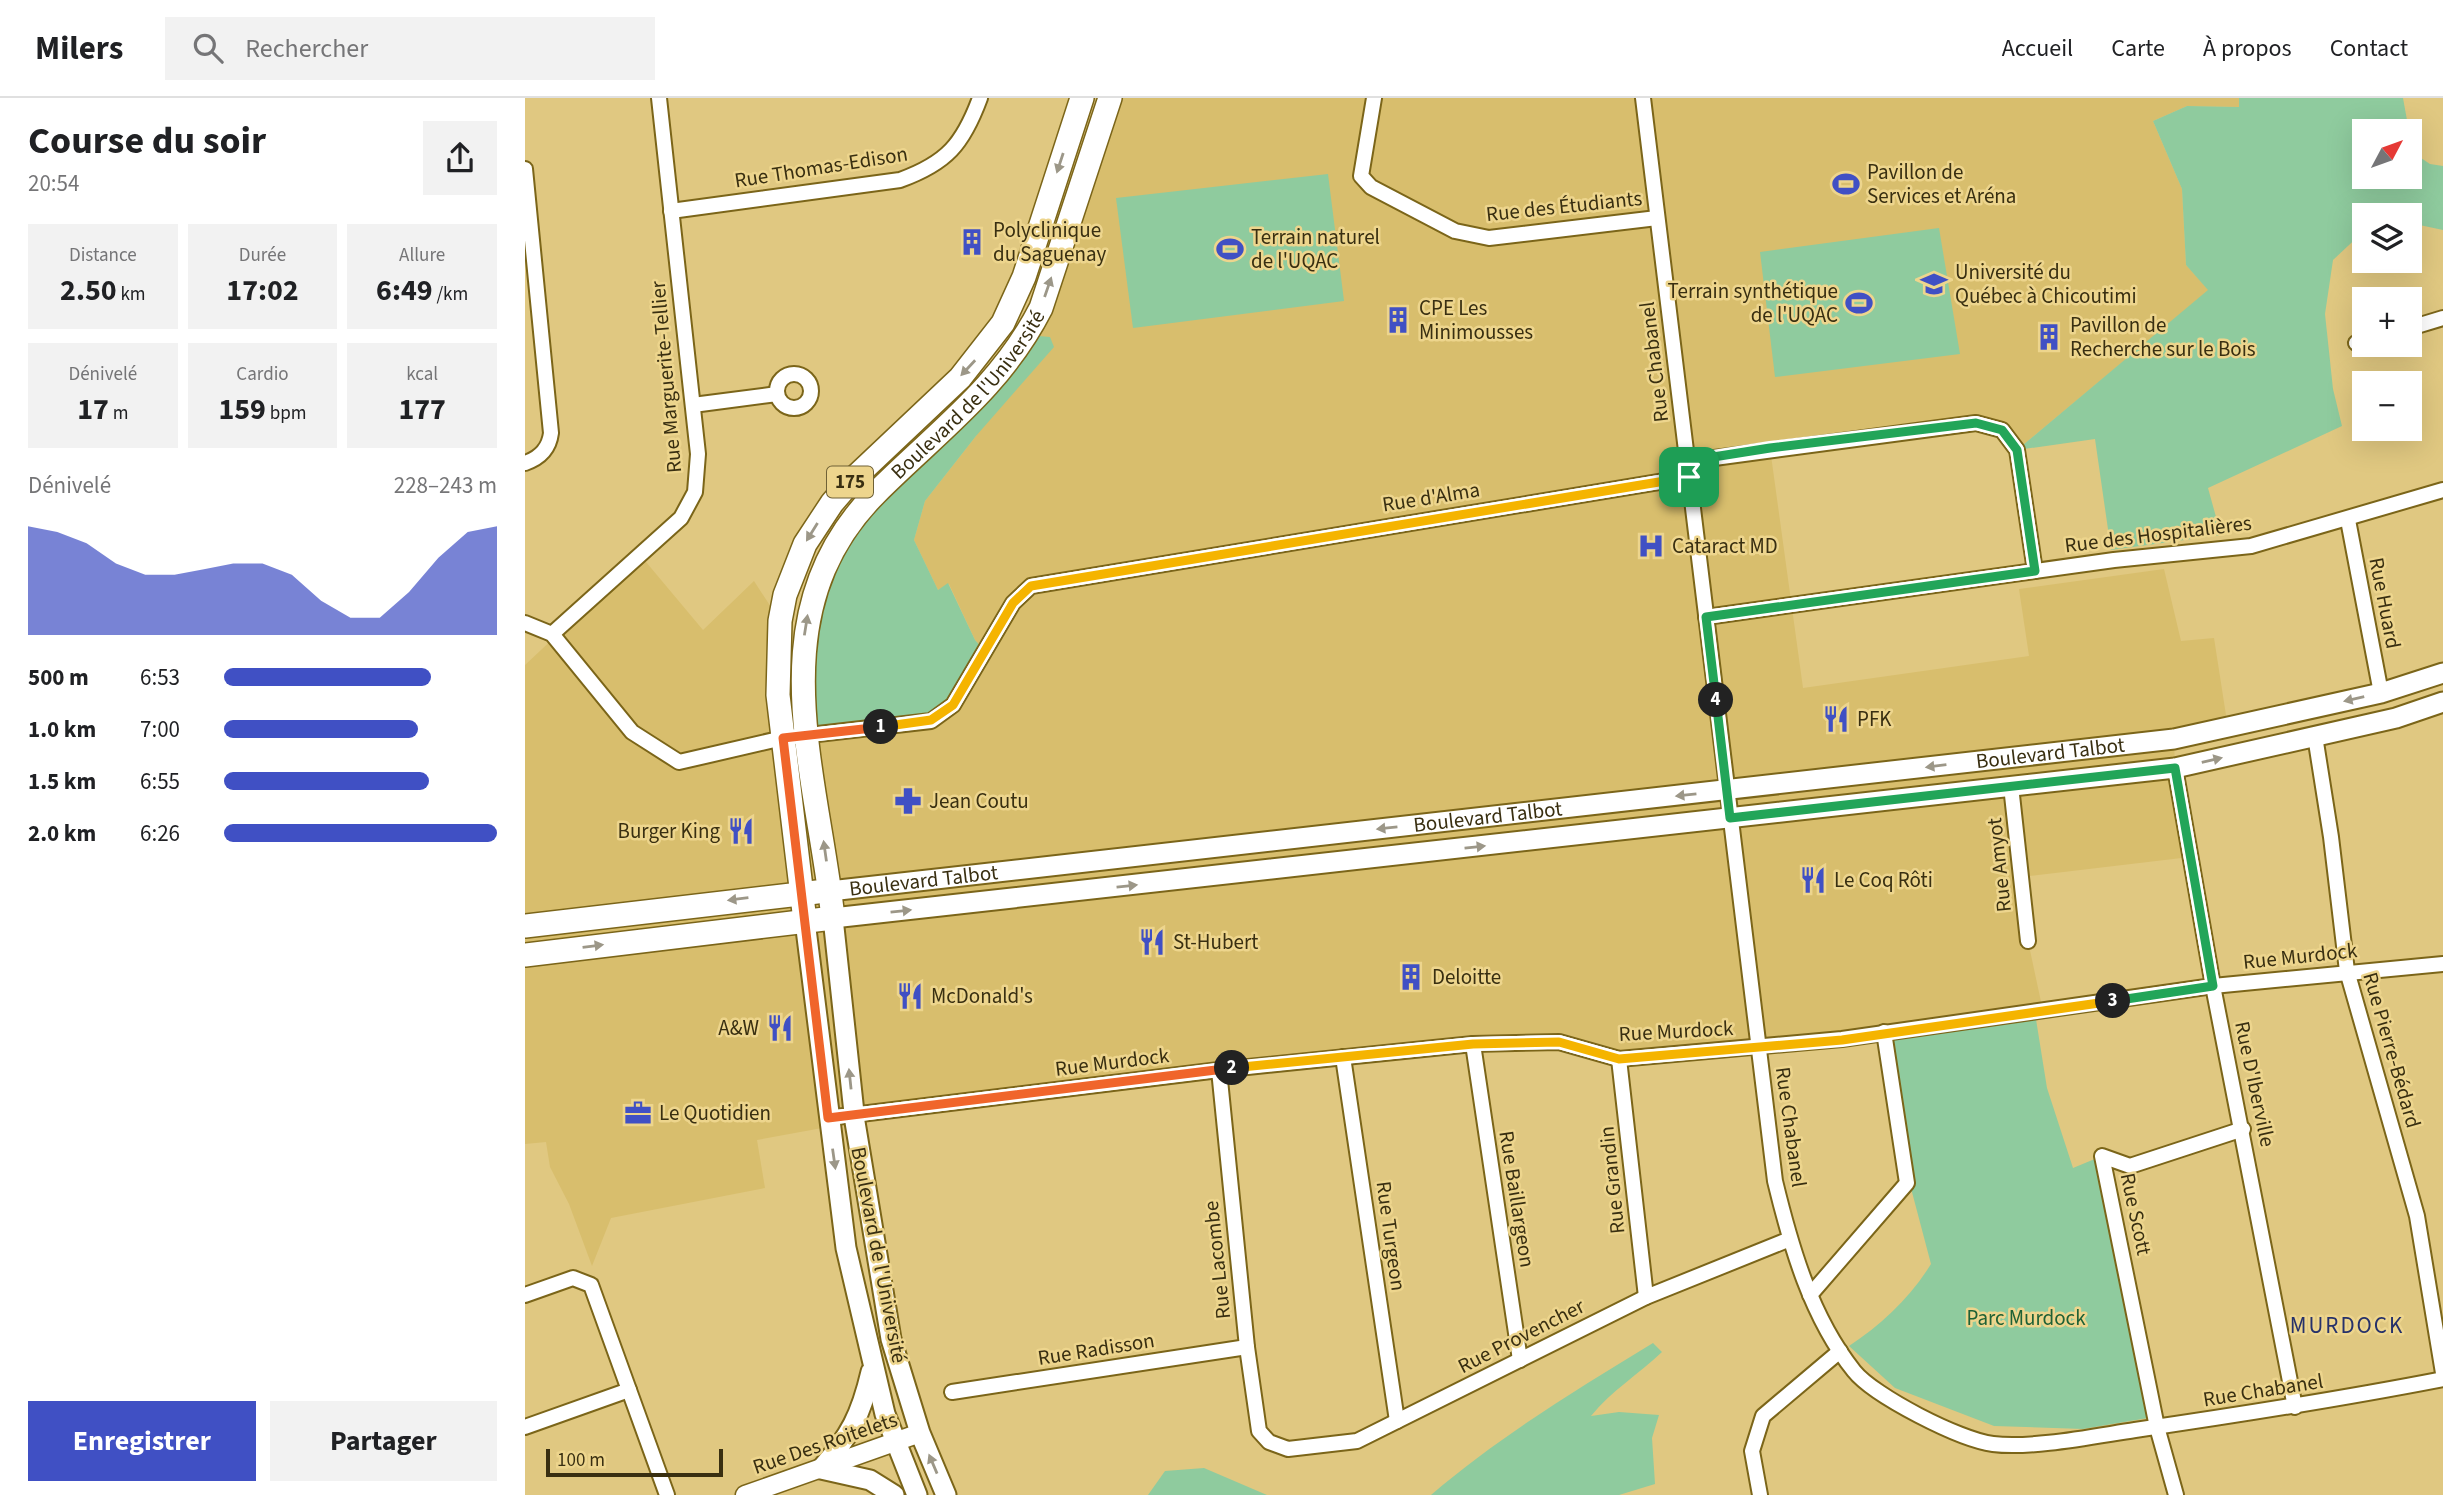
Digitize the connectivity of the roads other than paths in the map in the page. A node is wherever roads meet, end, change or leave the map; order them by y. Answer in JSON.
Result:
{"nodes":[{"id":1,"x":659,"y":98,"type":"edge"},
{"id":2,"x":980,"y":98,"type":"edge"},
{"id":3,"x":1082,"y":98,"type":"edge"},
{"id":4,"x":1110,"y":98,"type":"edge"},
{"id":5,"x":1374,"y":98,"type":"edge"},
{"id":6,"x":1643,"y":98,"type":"edge"},
{"id":7,"x":525,"y":169,"type":"edge"},
{"id":8,"x":671,"y":211,"type":"junction"},
{"id":9,"x":1657,"y":218,"type":"junction"},
{"id":10,"x":529,"y":248,"type":"edge"},
{"id":11,"x":2443,"y":318,"type":"edge"},
{"id":12,"x":2422,"y":324,"type":"edge"},
{"id":13,"x":777,"y":394,"type":"dead end"},
{"id":14,"x":693,"y":405,"type":"junction"},
{"id":15,"x":530,"y":461,"type":"edge"},
{"id":16,"x":1689,"y":477,"type":"junction"},
{"id":17,"x":2443,"y":490,"type":"edge"},
{"id":18,"x":2348,"y":520,"type":"junction"},
{"id":19,"x":2035,"y":571,"type":"junction"},
{"id":20,"x":1706,"y":617,"type":"junction"},
{"id":21,"x":525,"y":623,"type":"edge"},
{"id":22,"x":552,"y":634,"type":"junction"},
{"id":23,"x":2443,"y":673,"type":"edge"},
{"id":24,"x":2381,"y":693,"type":"junction"},
{"id":25,"x":2443,"y":702,"type":"edge"},
{"id":26,"x":808,"y":736,"type":"junction"},
{"id":27,"x":2315,"y":736,"type":"junction"},
{"id":28,"x":783,"y":738,"type":"junction"},
{"id":29,"x":2175,"y":768,"type":"junction"},
{"id":30,"x":2011,"y":786,"type":"junction"},
{"id":31,"x":1727,"y":790,"type":"junction"},
{"id":32,"x":1730,"y":818,"type":"junction"},
{"id":33,"x":830,"y":891,"type":"junction"},
{"id":34,"x":802,"y":894,"type":"junction"},
{"id":35,"x":833,"y":918,"type":"junction"},
{"id":36,"x":805,"y":921,"type":"junction"},
{"id":37,"x":525,"y":926,"type":"edge"},
{"id":38,"x":2028,"y":941,"type":"dead end"},
{"id":39,"x":525,"y":955,"type":"edge"},
{"id":40,"x":2443,"y":964,"type":"edge"},
{"id":41,"x":2347,"y":971,"type":"junction"},
{"id":42,"x":2213,"y":986,"type":"junction"},
{"id":43,"x":1884,"y":1032,"type":"junction"},
{"id":44,"x":1473,"y":1044,"type":"junction"},
{"id":45,"x":1759,"y":1047,"type":"junction"},
{"id":46,"x":1343,"y":1057,"type":"junction"},
{"id":47,"x":1619,"y":1059,"type":"junction"},
{"id":48,"x":1219,"y":1070,"type":"junction"},
{"id":49,"x":854,"y":1116,"type":"junction"},
{"id":50,"x":828,"y":1118,"type":"junction"},
{"id":51,"x":2243,"y":1129,"type":"junction"},
{"id":52,"x":1790,"y":1239,"type":"junction"},
{"id":53,"x":525,"y":1295,"type":"edge"},
{"id":54,"x":1810,"y":1295,"type":"junction"},
{"id":55,"x":1646,"y":1297,"type":"junction"},
{"id":56,"x":1247,"y":1347,"type":"junction"},
{"id":57,"x":1840,"y":1351,"type":"junction"},
{"id":58,"x":1520,"y":1360,"type":"junction"},
{"id":59,"x":872,"y":1368,"type":"junction"},
{"id":60,"x":2443,"y":1373,"type":"edge"},
{"id":61,"x":2443,"y":1380,"type":"edge"},
{"id":62,"x":629,"y":1390,"type":"junction"},
{"id":63,"x":952,"y":1392,"type":"dead end"},
{"id":64,"x":2295,"y":1407,"type":"junction"},
{"id":65,"x":1397,"y":1421,"type":"junction"},
{"id":66,"x":525,"y":1427,"type":"edge"},
{"id":67,"x":2157,"y":1427,"type":"junction"},
{"id":68,"x":920,"y":1433,"type":"junction"},
{"id":69,"x":1269,"y":1442,"type":"joint"},
{"id":70,"x":896,"y":1443,"type":"junction"},
{"id":71,"x":821,"y":1469,"type":"junction"},
{"id":72,"x":667,"y":1495,"type":"edge"},
{"id":73,"x":745,"y":1495,"type":"edge"},
{"id":74,"x":894,"y":1495,"type":"edge"},
{"id":75,"x":917,"y":1495,"type":"edge"},
{"id":76,"x":946,"y":1495,"type":"edge"},
{"id":77,"x":1760,"y":1495,"type":"edge"},
{"id":78,"x":2176,"y":1495,"type":"edge"}],
"edges":[{"from":1,"to":8,"type":"street","name":"Rue Marguerite-Tellier"},
{"from":2,"to":8,"type":"street","name":"Rue Thomas-Edison"},
{"from":3,"to":28,"type":"main road","name":"Boulevard de l'Université","number":"175","one_way":true},
{"from":26,"to":4,"type":"main road","name":"Boulevard de l'Université","number":"175","one_way":true},
{"from":5,"to":9,"type":"street","name":"Rue des Étudiants"},
{"from":6,"to":9,"type":"street","name":"Rue Chabanel"},
{"from":7,"to":10,"type":"street"},
{"from":8,"to":14,"type":"street","name":"Rue Marguerite-Tellier"},
{"from":9,"to":16,"type":"street","name":"Rue Chabanel"},
{"from":10,"to":15,"type":"street"},
{"from":11,"to":12,"type":"street"},
{"from":13,"to":14,"type":"street"},
{"from":14,"to":22,"type":"street","name":"Rue Marguerite-Tellier"},
{"from":16,"to":19,"type":"street","name":"Rue d'Alma"},
{"from":16,"to":20,"type":"street","name":"Rue Chabanel"},
{"from":16,"to":26,"type":"street","name":"Rue d'Alma"},
{"from":17,"to":18,"type":"street","name":"Rue des Hospitalières"},
{"from":18,"to":19,"type":"street","name":"Rue des Hospitalières"},
{"from":18,"to":24,"type":"street","name":"Rue Huard"},
{"from":19,"to":20,"type":"street","name":"Rue des Hospitalières"},
{"from":20,"to":31,"type":"street","name":"Rue Chabanel"},
{"from":21,"to":22,"type":"street"},
{"from":22,"to":28,"type":"street","name":"Rue d'Alma"},
{"from":23,"to":24,"type":"main road","name":"Boulevard Talbot"},
{"from":24,"to":31,"type":"main road","name":"Boulevard Talbot","one_way":true},
{"from":25,"to":27,"type":"main road","name":"Boulevard Talbot"},
{"from":26,"to":28,"type":"street","name":"Rue d'Alma"},
{"from":33,"to":26,"type":"main road","name":"Boulevard de l'Université","number":"175","one_way":true},
{"from":29,"to":27,"type":"main road","name":"Boulevard Talbot","one_way":true},
{"from":27,"to":41,"type":"street","name":"Rue Pierre-Bédard"},
{"from":28,"to":34,"type":"main road","name":"Boulevard de l'Université","number":"175"},
{"from":29,"to":30,"type":"main road","name":"Boulevard Talbot"},
{"from":29,"to":42,"type":"street","name":"Rue D'Iberville"},
{"from":30,"to":32,"type":"main road","name":"Boulevard Talbot"},
{"from":30,"to":38,"type":"street","name":"Rue Amyot"},
{"from":31,"to":32,"type":"street","name":"Rue Chabanel"},
{"from":31,"to":33,"type":"main road","name":"Boulevard Talbot","one_way":true},
{"from":35,"to":32,"type":"main road","name":"Boulevard Talbot","one_way":true},
{"from":32,"to":45,"type":"street","name":"Rue Chabanel"},
{"from":33,"to":34,"type":"main road","name":"Boulevard Talbot"},
{"from":33,"to":35,"type":"main road","name":"Boulevard de l'Université","number":"175"},
{"from":34,"to":36,"type":"main road","name":"Boulevard de l'Université","number":"175"},
{"from":34,"to":37,"type":"main road","name":"Boulevard Talbot","one_way":true},
{"from":35,"to":36,"type":"main road","name":"Boulevard Talbot"},
{"from":49,"to":35,"type":"main road","name":"Boulevard de l'Université","one_way":true},
{"from":39,"to":36,"type":"main road","name":"Boulevard Talbot","one_way":true},
{"from":36,"to":50,"type":"main road","name":"Boulevard de l'Université"},
{"from":40,"to":41,"type":"street","name":"Rue Murdock"},
{"from":41,"to":42,"type":"street","name":"Rue Murdock"},
{"from":41,"to":60,"type":"street","name":"Rue Pierre-Bédard"},
{"from":42,"to":43,"type":"street","name":"Rue Murdock"},
{"from":42,"to":51,"type":"street","name":"Rue D'Iberville"},
{"from":43,"to":45,"type":"street","name":"Rue Murdock"},
{"from":43,"to":54,"type":"street"},
{"from":44,"to":46,"type":"street","name":"Rue Murdock"},
{"from":44,"to":47,"type":"street","name":"Rue Murdock"},
{"from":44,"to":58,"type":"street","name":"Rue Baillargeon"},
{"from":45,"to":47,"type":"street","name":"Rue Murdock"},
{"from":45,"to":52,"type":"street","name":"Rue Chabanel"},
{"from":46,"to":48,"type":"street","name":"Rue Murdock"},
{"from":46,"to":65,"type":"street","name":"Rue Turgeon"},
{"from":47,"to":55,"type":"street","name":"Rue Grandin"},
{"from":48,"to":49,"type":"street","name":"Rue Murdock"},
{"from":48,"to":56,"type":"street","name":"Rue Lacombe"},
{"from":49,"to":50,"type":"street","name":"Rue Murdock"},
{"from":49,"to":68,"type":"main road","name":"Boulevard de l'Université"},
{"from":50,"to":59,"type":"main road","name":"Boulevard de l'Université","one_way":true},
{"from":51,"to":64,"type":"street","name":"Rue D'Iberville"},
{"from":51,"to":67,"type":"street","name":"Rue Scott"},
{"from":52,"to":54,"type":"street","name":"Rue Chabanel"},
{"from":52,"to":55,"type":"street","name":"Rue Provencher"},
{"from":53,"to":62,"type":"street"},
{"from":54,"to":57,"type":"street","name":"Rue Chabanel"},
{"from":55,"to":58,"type":"street","name":"Rue Provencher"},
{"from":56,"to":63,"type":"street","name":"Rue Radisson"},
{"from":56,"to":69,"type":"street","name":"Rue Lacombe"},
{"from":57,"to":67,"type":"street","name":"Rue Chabanel"},
{"from":57,"to":77,"type":"street"},
{"from":58,"to":65,"type":"street","name":"Rue Provencher"},
{"from":59,"to":70,"type":"main road","name":"Boulevard de l'Université"},
{"from":59,"to":71,"type":"main road"},
{"from":61,"to":64,"type":"street","name":"Rue Chabanel"},
{"from":62,"to":66,"type":"street"},
{"from":62,"to":72,"type":"street"},
{"from":64,"to":67,"type":"street","name":"Rue Chabanel"},
{"from":65,"to":69,"type":"street","name":"Rue Provencher"},
{"from":67,"to":78,"type":"street"},
{"from":68,"to":70,"type":"street","name":"Rue Des Roitelets"},
{"from":76,"to":68,"type":"main road","name":"Boulevard de l'Université","one_way":true},
{"from":70,"to":71,"type":"street","name":"Rue Des Roitelets"},
{"from":70,"to":75,"type":"main road","name":"Boulevard de l'Université"},
{"from":71,"to":73,"type":"street","name":"Rue Des Roitelets"},
{"from":71,"to":74,"type":"main road"}]}
